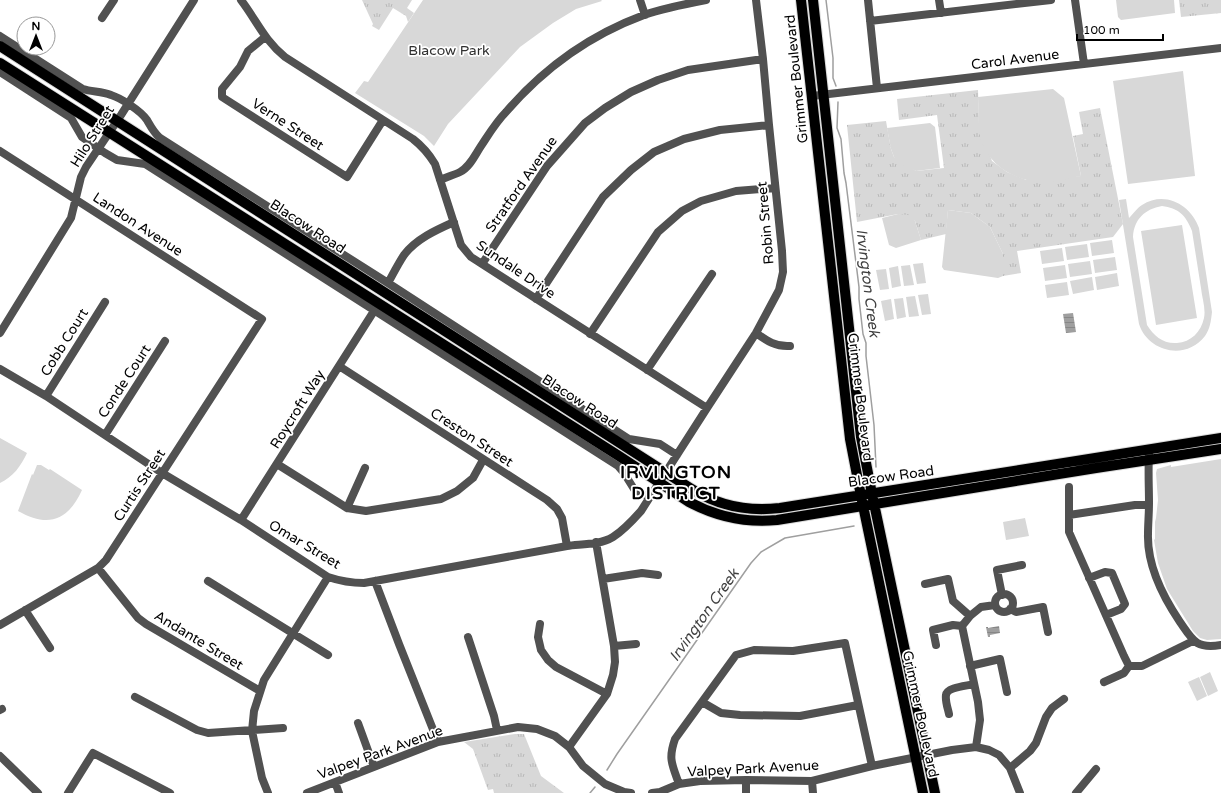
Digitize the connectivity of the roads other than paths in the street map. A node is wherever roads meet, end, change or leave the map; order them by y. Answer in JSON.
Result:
{"nodes":[{"id":1,"x":114,"y":0,"type":"edge"},
{"id":2,"x":194,"y":0,"type":"edge"},
{"id":3,"x":241,"y":0,"type":"edge"},
{"id":4,"x":640,"y":0,"type":"edge"},
{"id":5,"x":706,"y":0,"type":"edge"},
{"id":6,"x":756,"y":0,"type":"edge"},
{"id":7,"x":801,"y":0,"type":"edge"},
{"id":8,"x":813,"y":0,"type":"edge"},
{"id":9,"x":868,"y":0,"type":"edge"},
{"id":10,"x":939,"y":0,"type":"edge"},
{"id":11,"x":1051,"y":0,"type":"edge"},
{"id":12,"x":1076,"y":0,"type":"edge"},
{"id":13,"x":1008,"y":3,"type":"edge"},
{"id":14,"x":941,"y":13,"type":"junction"},
{"id":15,"x":645,"y":15,"type":"junction"},
{"id":16,"x":102,"y":18,"type":"dead end"},
{"id":17,"x":870,"y":21,"type":"junction"},
{"id":18,"x":0,"y":36,"type":"edge"},
{"id":19,"x":265,"y":37,"type":"junction"},
{"id":20,"x":0,"y":46,"type":"edge"},
{"id":21,"x":1221,"y":48,"type":"edge"},
{"id":22,"x":763,"y":59,"type":"junction"},
{"id":23,"x":0,"y":63,"type":"edge"},
{"id":24,"x":1084,"y":64,"type":"junction"},
{"id":25,"x":0,"y":72,"type":"edge"},
{"id":26,"x":877,"y":88,"type":"junction"},
{"id":27,"x":824,"y":95,"type":"junction"},
{"id":28,"x":812,"y":96,"type":"junction"},
{"id":29,"x":127,"y":104,"type":"junction"},
{"id":30,"x":383,"y":120,"type":"junction"},
{"id":31,"x":118,"y":121,"type":"junction"},
{"id":32,"x":768,"y":125,"type":"junction"},
{"id":33,"x":110,"y":132,"type":"junction"},
{"id":34,"x":99,"y":149,"type":"junction"},
{"id":35,"x":0,"y":151,"type":"edge"},
{"id":36,"x":440,"y":180,"type":"junction"},
{"id":37,"x":775,"y":188,"type":"junction"},
{"id":38,"x":76,"y":199,"type":"junction"},
{"id":39,"x":454,"y":222,"type":"junction"},
{"id":40,"x":482,"y":264,"type":"junction"},
{"id":41,"x":712,"y":274,"type":"dead end"},
{"id":42,"x":388,"y":283,"type":"junction"},
{"id":43,"x":536,"y":299,"type":"junction"},
{"id":44,"x":105,"y":302,"type":"dead end"},
{"id":45,"x":374,"y":311,"type":"junction"},
{"id":46,"x":262,"y":319,"type":"joint"},
{"id":47,"x":0,"y":333,"type":"edge"},
{"id":48,"x":756,"y":333,"type":"junction"},
{"id":49,"x":590,"y":334,"type":"junction"},
{"id":50,"x":165,"y":341,"type":"dead end"},
{"id":51,"x":790,"y":346,"type":"dead end"},
{"id":52,"x":339,"y":366,"type":"junction"},
{"id":53,"x":0,"y":369,"type":"edge"},
{"id":54,"x":647,"y":370,"type":"junction"},
{"id":55,"x":46,"y":396,"type":"junction"},
{"id":56,"x":706,"y":408,"type":"junction"},
{"id":57,"x":105,"y":435,"type":"junction"},
{"id":58,"x":1221,"y":438,"type":"edge"},
{"id":59,"x":1221,"y":449,"type":"edge"},
{"id":60,"x":677,"y":455,"type":"junction"},
{"id":61,"x":1149,"y":455,"type":"junction"},
{"id":62,"x":483,"y":460,"type":"junction"},
{"id":63,"x":277,"y":464,"type":"junction"},
{"id":64,"x":365,"y":468,"type":"dead end"},
{"id":65,"x":666,"y":472,"type":"junction"},
{"id":66,"x":162,"y":473,"type":"junction"},
{"id":67,"x":660,"y":482,"type":"junction"},
{"id":68,"x":1069,"y":486,"type":"dead end"},
{"id":69,"x":872,"y":494,"type":"junction"},
{"id":70,"x":861,"y":496,"type":"junction"},
{"id":71,"x":649,"y":498,"type":"junction"},
{"id":72,"x":875,"y":505,"type":"junction"},
{"id":73,"x":1150,"y":505,"type":"junction"},
{"id":74,"x":863,"y":507,"type":"junction"},
{"id":75,"x":347,"y":508,"type":"junction"},
{"id":76,"x":1069,"y":515,"type":"junction"},
{"id":77,"x":241,"y":520,"type":"junction"},
{"id":78,"x":596,"y":542,"type":"junction"},
{"id":79,"x":567,"y":546,"type":"junction"},
{"id":80,"x":1022,"y":566,"type":"dead end"},
{"id":81,"x":98,"y":568,"type":"junction"},
{"id":82,"x":658,"y":576,"type":"dead end"},
{"id":83,"x":328,"y":577,"type":"junction"},
{"id":84,"x":1089,"y":578,"type":"junction"},
{"id":85,"x":603,"y":579,"type":"junction"},
{"id":86,"x":208,"y":581,"type":"dead end"},
{"id":87,"x":375,"y":581,"type":"junction"},
{"id":88,"x":925,"y":584,"type":"dead end"},
{"id":89,"x":1002,"y":595,"type":"junction"},
{"id":90,"x":995,"y":605,"type":"junction"},
{"id":91,"x":1010,"y":609,"type":"junction"},
{"id":92,"x":25,"y":610,"type":"junction"},
{"id":93,"x":1106,"y":615,"type":"junction"},
{"id":94,"x":970,"y":616,"type":"junction"},
{"id":95,"x":540,"y":624,"type":"dead end"},
{"id":96,"x":0,"y":625,"type":"edge"},
{"id":97,"x":962,"y":626,"type":"junction"},
{"id":98,"x":1048,"y":632,"type":"dead end"},
{"id":99,"x":293,"y":633,"type":"junction"},
{"id":100,"x":468,"y":637,"type":"dead end"},
{"id":101,"x":1193,"y":641,"type":"junction"},
{"id":102,"x":636,"y":644,"type":"dead end"},
{"id":103,"x":936,"y":645,"type":"dead end"},
{"id":104,"x":1221,"y":645,"type":"edge"},
{"id":105,"x":614,"y":646,"type":"junction"},
{"id":106,"x":50,"y":648,"type":"dead end"},
{"id":107,"x":328,"y":655,"type":"dead end"},
{"id":108,"x":970,"y":666,"type":"junction"},
{"id":109,"x":1129,"y":666,"type":"junction"},
{"id":110,"x":1104,"y":682,"type":"dead end"},
{"id":111,"x":974,"y":684,"type":"junction"},
{"id":112,"x":260,"y":691,"type":"junction"},
{"id":113,"x":1007,"y":692,"type":"dead end"},
{"id":114,"x":607,"y":694,"type":"junction"},
{"id":115,"x":135,"y":696,"type":"dead end"},
{"id":116,"x":1064,"y":698,"type":"dead end"},
{"id":117,"x":702,"y":702,"type":"junction"},
{"id":118,"x":858,"y":705,"type":"junction"},
{"id":119,"x":949,"y":714,"type":"dead end"},
{"id":120,"x":358,"y":723,"type":"dead end"},
{"id":121,"x":283,"y":728,"type":"dead end"},
{"id":122,"x":497,"y":730,"type":"junction"},
{"id":123,"x":252,"y":731,"type":"junction"},
{"id":124,"x":438,"y":742,"type":"junction"},
{"id":125,"x":569,"y":747,"type":"junction"},
{"id":126,"x":976,"y":747,"type":"junction"},
{"id":127,"x":927,"y":755,"type":"junction"},
{"id":128,"x":0,"y":756,"type":"edge"},
{"id":129,"x":916,"y":758,"type":"junction"},
{"id":130,"x":872,"y":766,"type":"junction"},
{"id":131,"x":374,"y":767,"type":"junction"},
{"id":132,"x":1010,"y":768,"type":"junction"},
{"id":133,"x":1096,"y":769,"type":"dead end"},
{"id":134,"x":746,"y":780,"type":"junction"},
{"id":135,"x":812,"y":781,"type":"junction"},
{"id":136,"x":335,"y":782,"type":"junction"},
{"id":137,"x":679,"y":784,"type":"junction"},
{"id":138,"x":38,"y":793,"type":"edge"},
{"id":139,"x":68,"y":793,"type":"edge"},
{"id":140,"x":170,"y":793,"type":"edge"},
{"id":141,"x":268,"y":793,"type":"edge"},
{"id":142,"x":307,"y":793,"type":"edge"},
{"id":143,"x":339,"y":793,"type":"edge"},
{"id":144,"x":631,"y":793,"type":"edge"},
{"id":145,"x":652,"y":793,"type":"edge"},
{"id":146,"x":746,"y":793,"type":"edge"},
{"id":147,"x":813,"y":793,"type":"edge"},
{"id":148,"x":923,"y":793,"type":"edge"},
{"id":149,"x":934,"y":793,"type":"edge"},
{"id":150,"x":1020,"y":793,"type":"edge"},
{"id":151,"x":1076,"y":793,"type":"edge"}],
"edges":[{"from":1,"to":16,"type":"street"},
{"from":2,"to":29,"type":"street","name":"Hilo Street"},
{"from":3,"to":19,"type":"street","name":"Sundale Drive"},
{"from":4,"to":15,"type":"street"},
{"from":5,"to":15,"type":"street"},
{"from":6,"to":22,"type":"street","name":"Robin Street"},
{"from":7,"to":28,"type":"main road","name":"Grimmer Boulevard"},
{"from":8,"to":27,"type":"main road","name":"Grimmer Boulevard"},
{"from":9,"to":17,"type":"street"},
{"from":10,"to":14,"type":"street"},
{"from":11,"to":13,"type":"street"},
{"from":12,"to":24,"type":"street"},
{"from":13,"to":14,"type":"street"},
{"from":14,"to":17,"type":"street"},
{"from":15,"to":36,"type":"street"},
{"from":17,"to":26,"type":"street"},
{"from":18,"to":29,"type":"street","name":"Blacow Road"},
{"from":19,"to":30,"type":"street","name":"Sundale Drive"},
{"from":19,"to":30,"type":"street","name":"Verne Street"},
{"from":20,"to":31,"type":"main road","name":"Blacow Road"},
{"from":21,"to":24,"type":"street","name":"Carol Avenue"},
{"from":22,"to":32,"type":"street","name":"Robin Street"},
{"from":22,"to":40,"type":"street","name":"Stratford Avenue"},
{"from":23,"to":33,"type":"main road","name":"Blacow Road"},
{"from":24,"to":26,"type":"street","name":"Carol Avenue"},
{"from":25,"to":34,"type":"street"},
{"from":26,"to":27,"type":"street","name":"Carol Avenue"},
{"from":27,"to":28,"type":"street","name":"Carol Avenue"},
{"from":27,"to":69,"type":"main road","name":"Grimmer Boulevard"},
{"from":28,"to":70,"type":"main road","name":"Grimmer Boulevard"},
{"from":29,"to":31,"type":"street","name":"Hilo Street"},
{"from":29,"to":42,"type":"street","name":"Blacow Road"},
{"from":30,"to":36,"type":"street","name":"Sundale Drive"},
{"from":31,"to":33,"type":"street","name":"Hilo Street"},
{"from":31,"to":65,"type":"main road","name":"Blacow Road"},
{"from":32,"to":37,"type":"street","name":"Robin Street"},
{"from":32,"to":43,"type":"street"},
{"from":33,"to":34,"type":"street","name":"Hilo Street"},
{"from":33,"to":67,"type":"main road","name":"Blacow Road"},
{"from":34,"to":38,"type":"street","name":"Hilo Street"},
{"from":34,"to":45,"type":"street"},
{"from":35,"to":38,"type":"street","name":"Landon Avenue"},
{"from":36,"to":39,"type":"street","name":"Sundale Drive"},
{"from":37,"to":48,"type":"street","name":"Robin Street"},
{"from":37,"to":49,"type":"street"},
{"from":38,"to":46,"type":"street","name":"Landon Avenue"},
{"from":38,"to":47,"type":"street","name":"Hilo Street"},
{"from":39,"to":40,"type":"street","name":"Sundale Drive"},
{"from":39,"to":42,"type":"street"},
{"from":40,"to":43,"type":"street","name":"Sundale Drive"},
{"from":41,"to":54,"type":"street"},
{"from":42,"to":60,"type":"street","name":"Blacow Road"},
{"from":43,"to":49,"type":"street","name":"Sundale Drive"},
{"from":44,"to":55,"type":"street","name":"Cobb Court"},
{"from":45,"to":52,"type":"street","name":"Roycroft Way"},
{"from":45,"to":71,"type":"street"},
{"from":46,"to":66,"type":"street","name":"Curtis Street"},
{"from":48,"to":51,"type":"street"},
{"from":48,"to":56,"type":"street","name":"Robin Street"},
{"from":49,"to":54,"type":"street","name":"Sundale Drive"},
{"from":50,"to":57,"type":"street","name":"Conde Court"},
{"from":52,"to":62,"type":"street","name":"Creston Street"},
{"from":52,"to":63,"type":"street","name":"Roycroft Way"},
{"from":53,"to":55,"type":"street","name":"Omar Street"},
{"from":54,"to":56,"type":"street","name":"Sundale Drive"},
{"from":55,"to":57,"type":"street","name":"Omar Street"},
{"from":56,"to":60,"type":"street","name":"Robin Street"},
{"from":57,"to":66,"type":"street","name":"Omar Street"},
{"from":58,"to":61,"type":"main road","name":"Blacow Road"},
{"from":59,"to":61,"type":"main road","name":"Blacow Road"},
{"from":60,"to":65,"type":"street","name":"Robin Street"},
{"from":61,"to":69,"type":"main road","name":"Blacow Road"},
{"from":61,"to":72,"type":"main road","name":"Blacow Road"},
{"from":61,"to":73,"type":"street"},
{"from":62,"to":75,"type":"street"},
{"from":62,"to":79,"type":"street","name":"Creston Street"},
{"from":63,"to":75,"type":"street"},
{"from":63,"to":77,"type":"street","name":"Roycroft Way"},
{"from":64,"to":75,"type":"street"},
{"from":65,"to":67,"type":"street","name":"Robin Street"},
{"from":65,"to":70,"type":"main road","name":"Blacow Road"},
{"from":66,"to":77,"type":"street","name":"Omar Street"},
{"from":66,"to":81,"type":"street","name":"Curtis Street"},
{"from":67,"to":71,"type":"street","name":"Omar Street"},
{"from":67,"to":74,"type":"main road","name":"Blacow Road"},
{"from":68,"to":76,"type":"street"},
{"from":69,"to":70,"type":"main road","name":"Blacow Road"},
{"from":69,"to":72,"type":"main road","name":"Grimmer Boulevard"},
{"from":70,"to":74,"type":"main road","name":"Grimmer Boulevard"},
{"from":71,"to":78,"type":"street","name":"Omar Street"},
{"from":72,"to":74,"type":"main road","name":"Blacow Road"},
{"from":72,"to":127,"type":"main road","name":"Grimmer Boulevard"},
{"from":73,"to":76,"type":"street"},
{"from":73,"to":101,"type":"street"},
{"from":74,"to":129,"type":"main road","name":"Grimmer Boulevard"},
{"from":76,"to":84,"type":"street"},
{"from":77,"to":83,"type":"street","name":"Omar Street"},
{"from":78,"to":79,"type":"street","name":"Omar Street"},
{"from":78,"to":85,"type":"street"},
{"from":79,"to":87,"type":"street","name":"Omar Street"},
{"from":80,"to":89,"type":"street"},
{"from":81,"to":92,"type":"street","name":"Curtis Street"},
{"from":81,"to":112,"type":"street","name":"Andante Street"},
{"from":82,"to":85,"type":"street"},
{"from":83,"to":87,"type":"street","name":"Omar Street"},
{"from":83,"to":99,"type":"street"},
{"from":84,"to":93,"type":"street"},
{"from":84,"to":93,"type":"street"},
{"from":85,"to":105,"type":"street"},
{"from":86,"to":99,"type":"street"},
{"from":87,"to":124,"type":"street"},
{"from":88,"to":94,"type":"street"},
{"from":89,"to":90,"type":"street"},
{"from":89,"to":91,"type":"street"},
{"from":90,"to":91,"type":"street"},
{"from":90,"to":94,"type":"street"},
{"from":91,"to":98,"type":"street"},
{"from":92,"to":96,"type":"street","name":"Curtis Street"},
{"from":92,"to":106,"type":"street"},
{"from":93,"to":109,"type":"street"},
{"from":94,"to":97,"type":"street"},
{"from":95,"to":114,"type":"street"},
{"from":97,"to":103,"type":"street"},
{"from":97,"to":108,"type":"street"},
{"from":99,"to":107,"type":"street"},
{"from":99,"to":112,"type":"street"},
{"from":100,"to":122,"type":"street"},
{"from":101,"to":104,"type":"street"},
{"from":101,"to":109,"type":"street"},
{"from":102,"to":105,"type":"street"},
{"from":105,"to":114,"type":"street"},
{"from":108,"to":111,"type":"street"},
{"from":108,"to":113,"type":"street"},
{"from":109,"to":110,"type":"street"},
{"from":111,"to":119,"type":"street"},
{"from":111,"to":126,"type":"street"},
{"from":112,"to":123,"type":"street"},
{"from":114,"to":125,"type":"street"},
{"from":115,"to":123,"type":"street"},
{"from":116,"to":132,"type":"street"},
{"from":117,"to":118,"type":"street"},
{"from":117,"to":118,"type":"street"},
{"from":117,"to":137,"type":"street"},
{"from":118,"to":130,"type":"street"},
{"from":120,"to":131,"type":"street"},
{"from":121,"to":123,"type":"street"},
{"from":122,"to":124,"type":"street","name":"Valpey Park Avenue"},
{"from":122,"to":125,"type":"street","name":"Valpey Park Avenue"},
{"from":123,"to":141,"type":"street"},
{"from":124,"to":131,"type":"street","name":"Valpey Park Avenue"},
{"from":125,"to":144,"type":"street","name":"Valpey Park Avenue"},
{"from":126,"to":127,"type":"street","name":"Valpey Park Avenue"},
{"from":126,"to":132,"type":"street","name":"Valpey Park Avenue"},
{"from":127,"to":129,"type":"street","name":"Valpey Park Avenue"},
{"from":127,"to":149,"type":"main road","name":"Grimmer Boulevard"},
{"from":128,"to":138,"type":"street"},
{"from":129,"to":130,"type":"street","name":"Valpey Park Avenue"},
{"from":129,"to":148,"type":"main road","name":"Grimmer Boulevard"},
{"from":130,"to":135,"type":"street","name":"Valpey Park Avenue"},
{"from":131,"to":136,"type":"street","name":"Valpey Park Avenue"},
{"from":132,"to":150,"type":"street","name":"Valpey Park Avenue"},
{"from":133,"to":151,"type":"street"},
{"from":134,"to":135,"type":"street","name":"Valpey Park Avenue"},
{"from":134,"to":137,"type":"street","name":"Valpey Park Avenue"},
{"from":134,"to":146,"type":"street"},
{"from":135,"to":147,"type":"street"},
{"from":136,"to":142,"type":"street","name":"Valpey Park Avenue"},
{"from":136,"to":143,"type":"street"},
{"from":137,"to":145,"type":"street","name":"Valpey Park Avenue"},
{"from":139,"to":140,"type":"street"}]}
